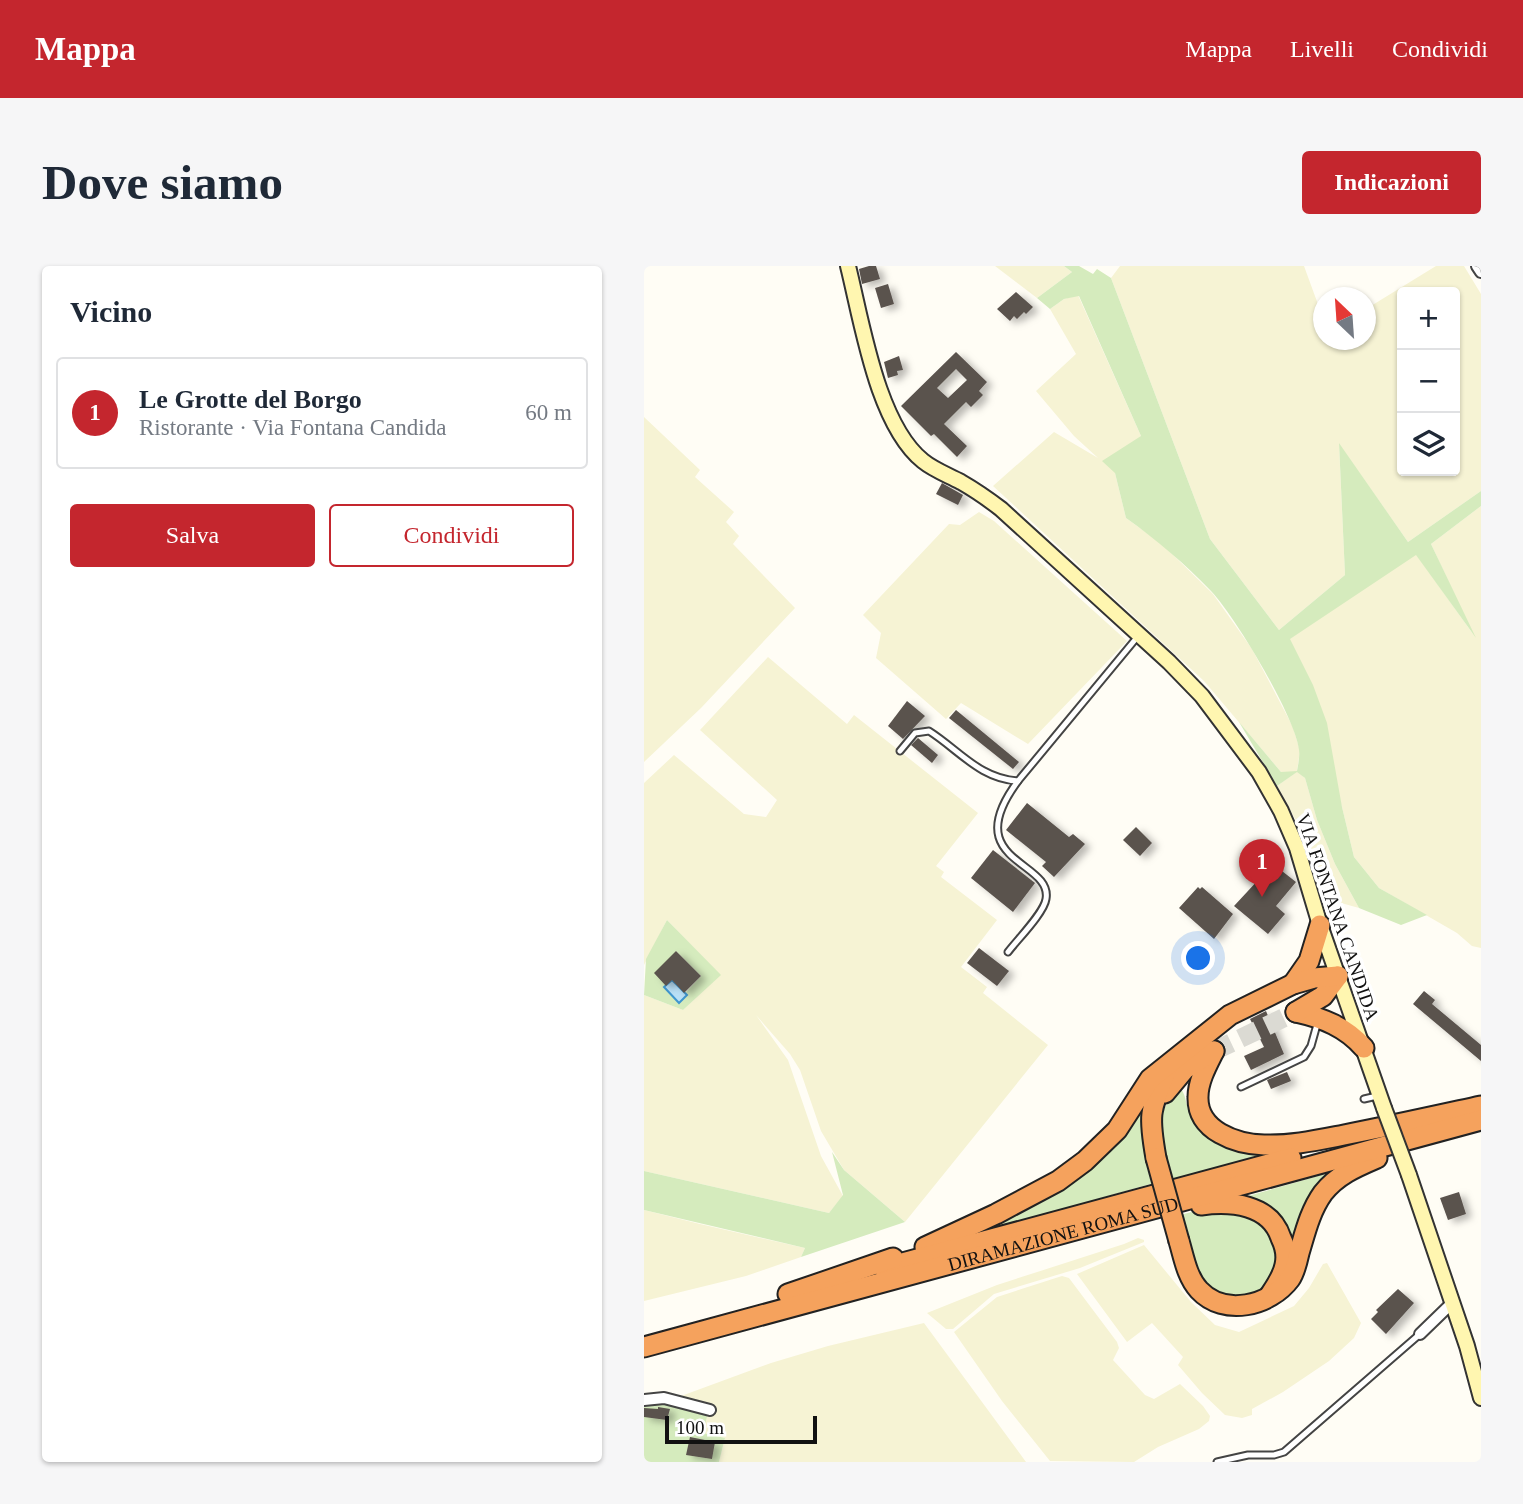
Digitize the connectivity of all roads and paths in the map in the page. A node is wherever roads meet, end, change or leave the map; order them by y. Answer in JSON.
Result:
{"nodes":[{"id":1,"x":848,"y":266,"type":"edge"},
{"id":2,"x":1477,"y":266,"type":"edge"},
{"id":3,"x":1481,"y":272,"type":"edge"},
{"id":4,"x":1139,"y":635,"type":"junction"},
{"id":5,"x":900,"y":751,"type":"dead end"},
{"id":6,"x":1018,"y":781,"type":"junction"},
{"id":7,"x":1321,"y":925,"type":"junction"},
{"id":8,"x":1008,"y":952,"type":"dead end"},
{"id":9,"x":1338,"y":976,"type":"junction"},
{"id":10,"x":1293,"y":985,"type":"junction"},
{"id":11,"x":1318,"y":1018,"type":"junction"},
{"id":12,"x":1364,"y":1048,"type":"junction"},
{"id":13,"x":1170,"y":1062,"type":"junction"},
{"id":14,"x":1241,"y":1087,"type":"dead end"},
{"id":15,"x":1364,"y":1099,"type":"dead end"},
{"id":16,"x":1382,"y":1101,"type":"junction"},
{"id":17,"x":1481,"y":1106,"type":"edge"},
{"id":18,"x":1150,"y":1118,"type":"junction"},
{"id":19,"x":1481,"y":1120,"type":"edge"},
{"id":20,"x":1417,"y":1137,"type":"junction"},
{"id":21,"x":1002,"y":1251,"type":"junction"},
{"id":22,"x":788,"y":1294,"type":"junction"},
{"id":23,"x":1270,"y":1295,"type":"junction"},
{"id":24,"x":1452,"y":1303,"type":"junction"},
{"id":25,"x":644,"y":1333,"type":"edge"},
{"id":26,"x":1420,"y":1334,"type":"joint"},
{"id":27,"x":644,"y":1347,"type":"edge"},
{"id":28,"x":1481,"y":1398,"type":"edge"},
{"id":29,"x":644,"y":1399,"type":"edge"},
{"id":30,"x":710,"y":1410,"type":"dead end"},
{"id":31,"x":1217,"y":1462,"type":"edge"}],
"edges":[{"from":1,"to":4,"type":"main road","name":"VIA FONTANA CANDIDA"},
{"from":2,"to":3,"type":"street"},
{"from":4,"to":6,"type":"lane"},
{"from":4,"to":7,"type":"main road","name":"VIA FONTANA CANDIDA"},
{"from":5,"to":6,"type":"lane"},
{"from":6,"to":8,"type":"lane"},
{"from":7,"to":9,"type":"main road","name":"VIA FONTANA CANDIDA"},
{"from":7,"to":10,"type":"highway"},
{"from":9,"to":10,"type":"highway"},
{"from":9,"to":11,"type":"highway"},
{"from":9,"to":12,"type":"main road","name":"VIA FONTANA CANDIDA"},
{"from":10,"to":13,"type":"highway"},
{"from":11,"to":12,"type":"highway"},
{"from":11,"to":14,"type":"lane"},
{"from":12,"to":16,"type":"main road","name":"VIA FONTANA CANDIDA"},
{"from":13,"to":18,"type":"highway"},
{"from":13,"to":22,"type":"highway"},
{"from":15,"to":16,"type":"lane"},
{"from":16,"to":24,"type":"main road","name":"VIA FONTANA CANDIDA","bridge":true},
{"from":17,"to":18,"type":"highway"},
{"from":17,"to":22,"type":"highway","name":"DIRAMAZIONE ROMA SUD"},
{"from":18,"to":23,"type":"highway","bridge":true},
{"from":19,"to":20,"type":"highway","name":"DIRAMAZIONE ROMA SUD"},
{"from":20,"to":21,"type":"highway","name":"DIRAMAZIONE ROMA SUD"},
{"from":20,"to":23,"type":"highway"},
{"from":21,"to":23,"type":"highway"},
{"from":21,"to":27,"type":"highway","name":"DIRAMAZIONE ROMA SUD"},
{"from":22,"to":25,"type":"highway","name":"DIRAMAZIONE ROMA SUD"},
{"from":24,"to":26,"type":"street"},
{"from":24,"to":28,"type":"main road","name":"VIA FONTANA CANDIDA"},
{"from":26,"to":31,"type":"lane"},
{"from":29,"to":30,"type":"street"}]}
